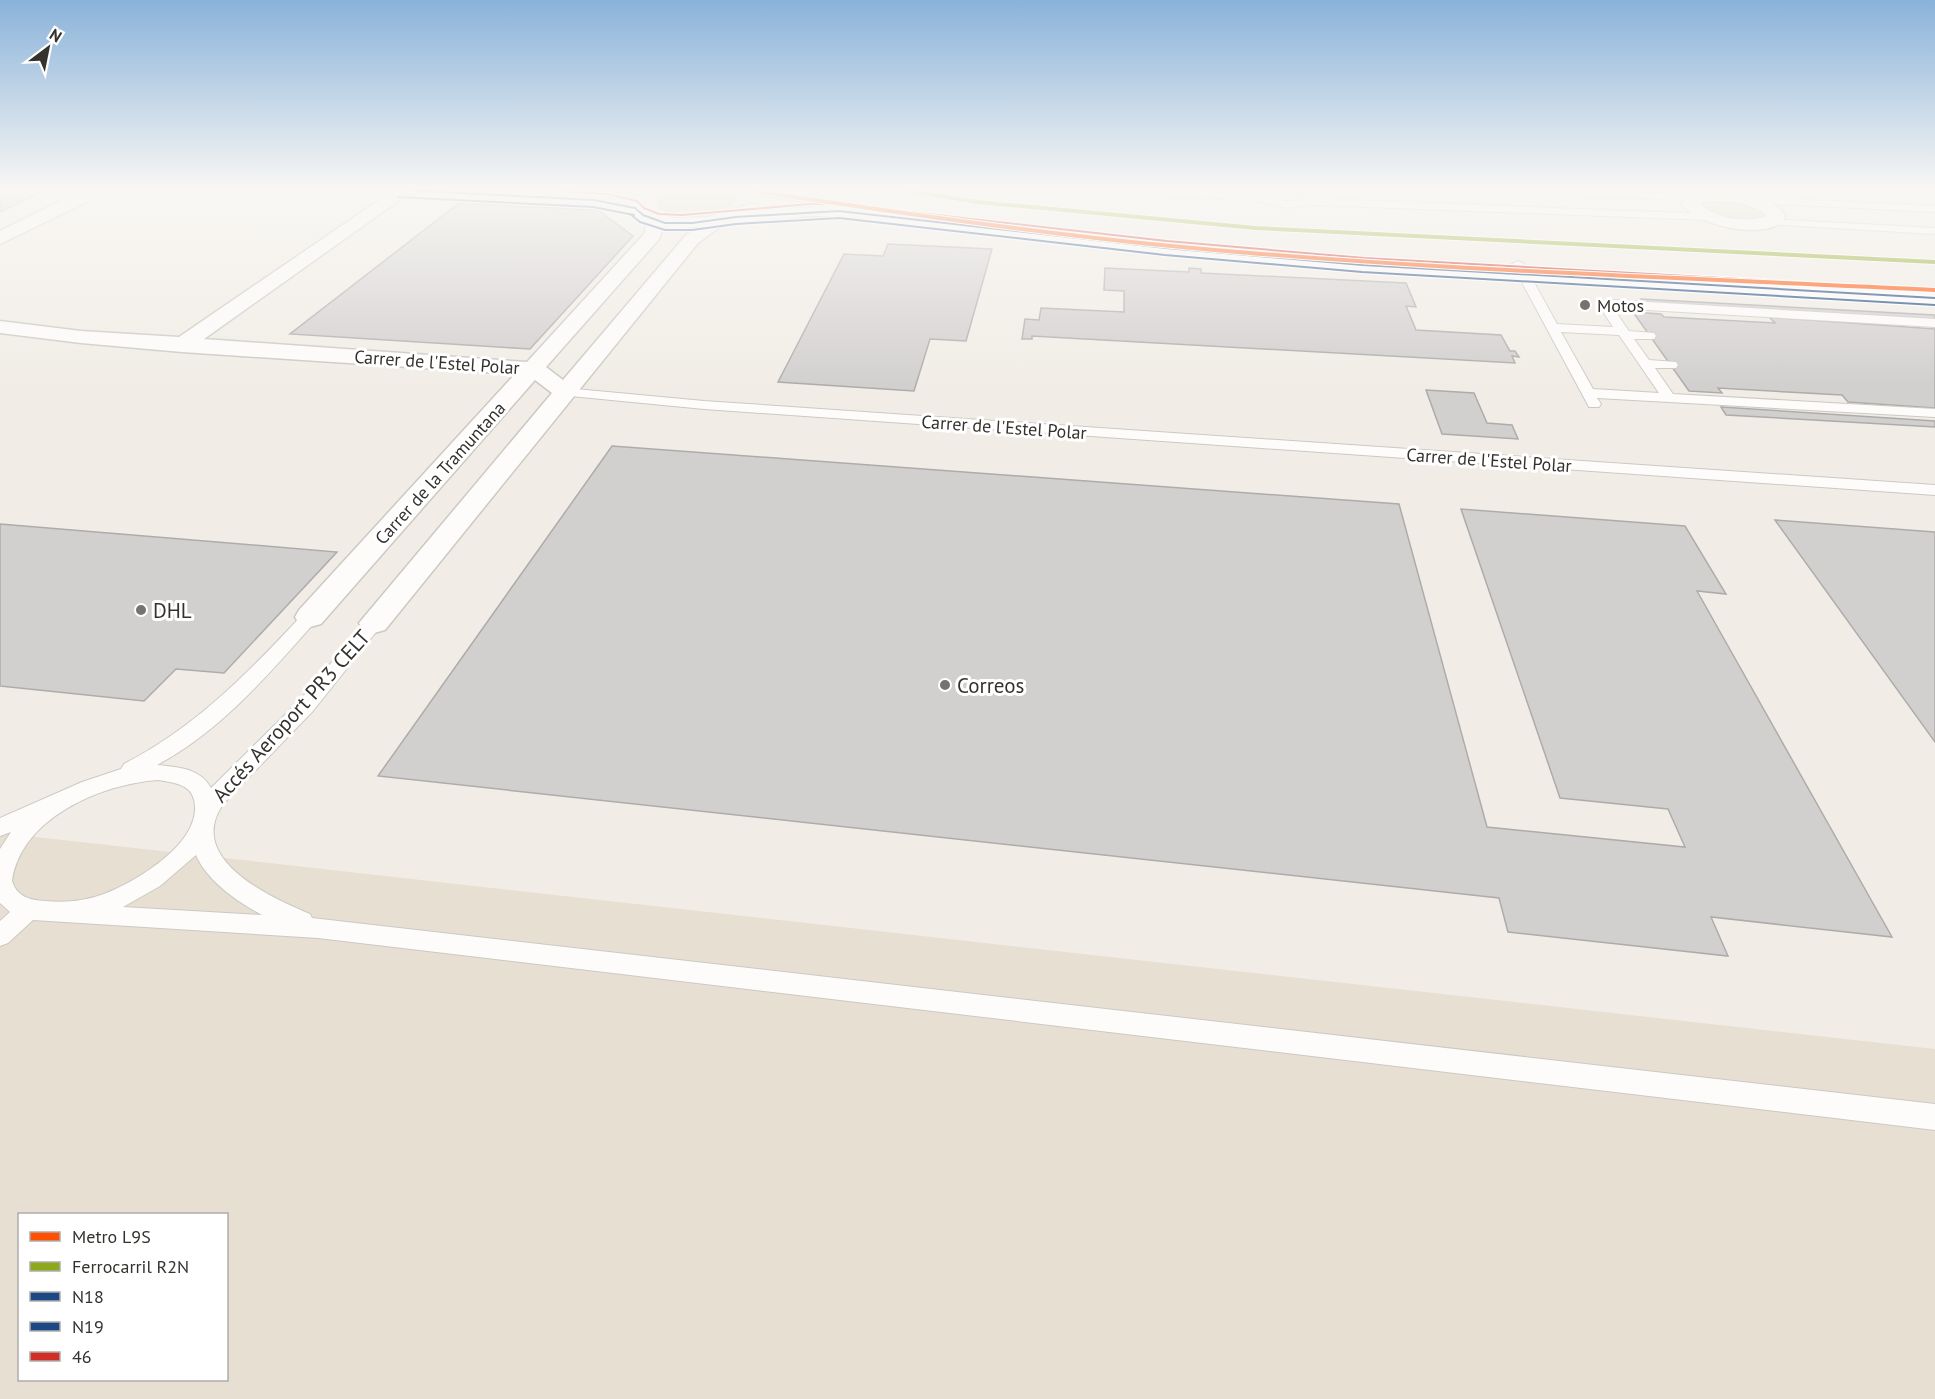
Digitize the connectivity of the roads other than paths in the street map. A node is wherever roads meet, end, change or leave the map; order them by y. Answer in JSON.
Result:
{"nodes":[{"id":1,"x":310,"y":255,"type":"edge"},
{"id":2,"x":636,"y":255,"type":"edge"},
{"id":3,"x":678,"y":255,"type":"edge"},
{"id":4,"x":1250,"y":255,"type":"edge"},
{"id":5,"x":1386,"y":255,"type":"edge"},
{"id":6,"x":1521,"y":270,"type":"junction"},
{"id":7,"x":1935,"y":286,"type":"edge"},
{"id":8,"x":1935,"y":298,"type":"edge"},
{"id":9,"x":1935,"y":324,"type":"edge"},
{"id":10,"x":0,"y":327,"type":"edge"},
{"id":11,"x":1552,"y":328,"type":"junction"},
{"id":12,"x":1624,"y":333,"type":"junction"},
{"id":13,"x":1650,"y":336,"type":"dead end"},
{"id":14,"x":81,"y":337,"type":"junction"},
{"id":15,"x":0,"y":343,"type":"edge"},
{"id":16,"x":182,"y":345,"type":"junction"},
{"id":17,"x":1646,"y":363,"type":"junction"},
{"id":18,"x":1671,"y":365,"type":"dead end"},
{"id":19,"x":534,"y":369,"type":"junction"},
{"id":20,"x":565,"y":392,"type":"junction"},
{"id":21,"x":1588,"y":393,"type":"junction"},
{"id":22,"x":1669,"y":398,"type":"junction"},
{"id":23,"x":1595,"y":407,"type":"dead end"},
{"id":24,"x":1935,"y":413,"type":"edge"},
{"id":25,"x":1935,"y":490,"type":"edge"},
{"id":26,"x":310,"y":617,"type":"joint"},
{"id":27,"x":374,"y":623,"type":"joint"},
{"id":28,"x":108,"y":779,"type":"junction"},
{"id":29,"x":63,"y":800,"type":"junction"},
{"id":30,"x":208,"y":808,"type":"junction"},
{"id":31,"x":0,"y":827,"type":"edge"},
{"id":32,"x":201,"y":832,"type":"junction"},
{"id":33,"x":0,"y":906,"type":"edge"},
{"id":34,"x":28,"y":910,"type":"junction"},
{"id":35,"x":64,"y":913,"type":"junction"},
{"id":36,"x":318,"y":928,"type":"junction"},
{"id":37,"x":0,"y":936,"type":"edge"},
{"id":38,"x":1935,"y":1117,"type":"edge"}],
"edges":[{"from":1,"to":16,"type":"street"},
{"from":2,"to":19,"type":"street","name":"Carrer de la Tramuntana"},
{"from":3,"to":20,"type":"street","name":"Carrer de la Tramuntana"},
{"from":4,"to":6,"type":"street"},
{"from":5,"to":6,"type":"street"},
{"from":6,"to":7,"type":"street"},
{"from":6,"to":8,"type":"street"},
{"from":6,"to":11,"type":"lane"},
{"from":9,"to":12,"type":"lane"},
{"from":10,"to":14,"type":"street","name":"Carrer de l'Estel Polar"},
{"from":11,"to":12,"type":"lane"},
{"from":11,"to":21,"type":"lane"},
{"from":12,"to":13,"type":"lane"},
{"from":12,"to":17,"type":"lane"},
{"from":14,"to":15,"type":"street","name":"Carrer de l'Estel Polar"},
{"from":14,"to":16,"type":"street","name":"Carrer de l'Estel Polar"},
{"from":16,"to":19,"type":"street","name":"Carrer de l'Estel Polar"},
{"from":17,"to":18,"type":"lane"},
{"from":17,"to":22,"type":"lane"},
{"from":19,"to":20,"type":"street","name":"Carrer de l'Estel Polar"},
{"from":19,"to":26,"type":"street","name":"Carrer de la Tramuntana"},
{"from":20,"to":25,"type":"lane","name":"Carrer de l'Estel Polar"},
{"from":20,"to":27,"type":"street","name":"Carrer de la Tramuntana"},
{"from":21,"to":22,"type":"lane"},
{"from":21,"to":23,"type":"lane"},
{"from":22,"to":24,"type":"lane"},
{"from":26,"to":28,"type":"lane"},
{"from":27,"to":30,"type":"lane","name":"Accés Aeroport PR3 CELT"},
{"from":28,"to":29,"type":"lane"},
{"from":28,"to":30,"type":"lane"},
{"from":29,"to":31,"type":"lane"},
{"from":29,"to":34,"type":"lane"},
{"from":30,"to":32,"type":"lane","name":"Accés Aeroport PR3 CELT"},
{"from":32,"to":35,"type":"lane"},
{"from":32,"to":36,"type":"lane"},
{"from":33,"to":34,"type":"lane"},
{"from":34,"to":35,"type":"lane"},
{"from":34,"to":37,"type":"lane"},
{"from":35,"to":36,"type":"lane"},
{"from":36,"to":38,"type":"lane"}]}
